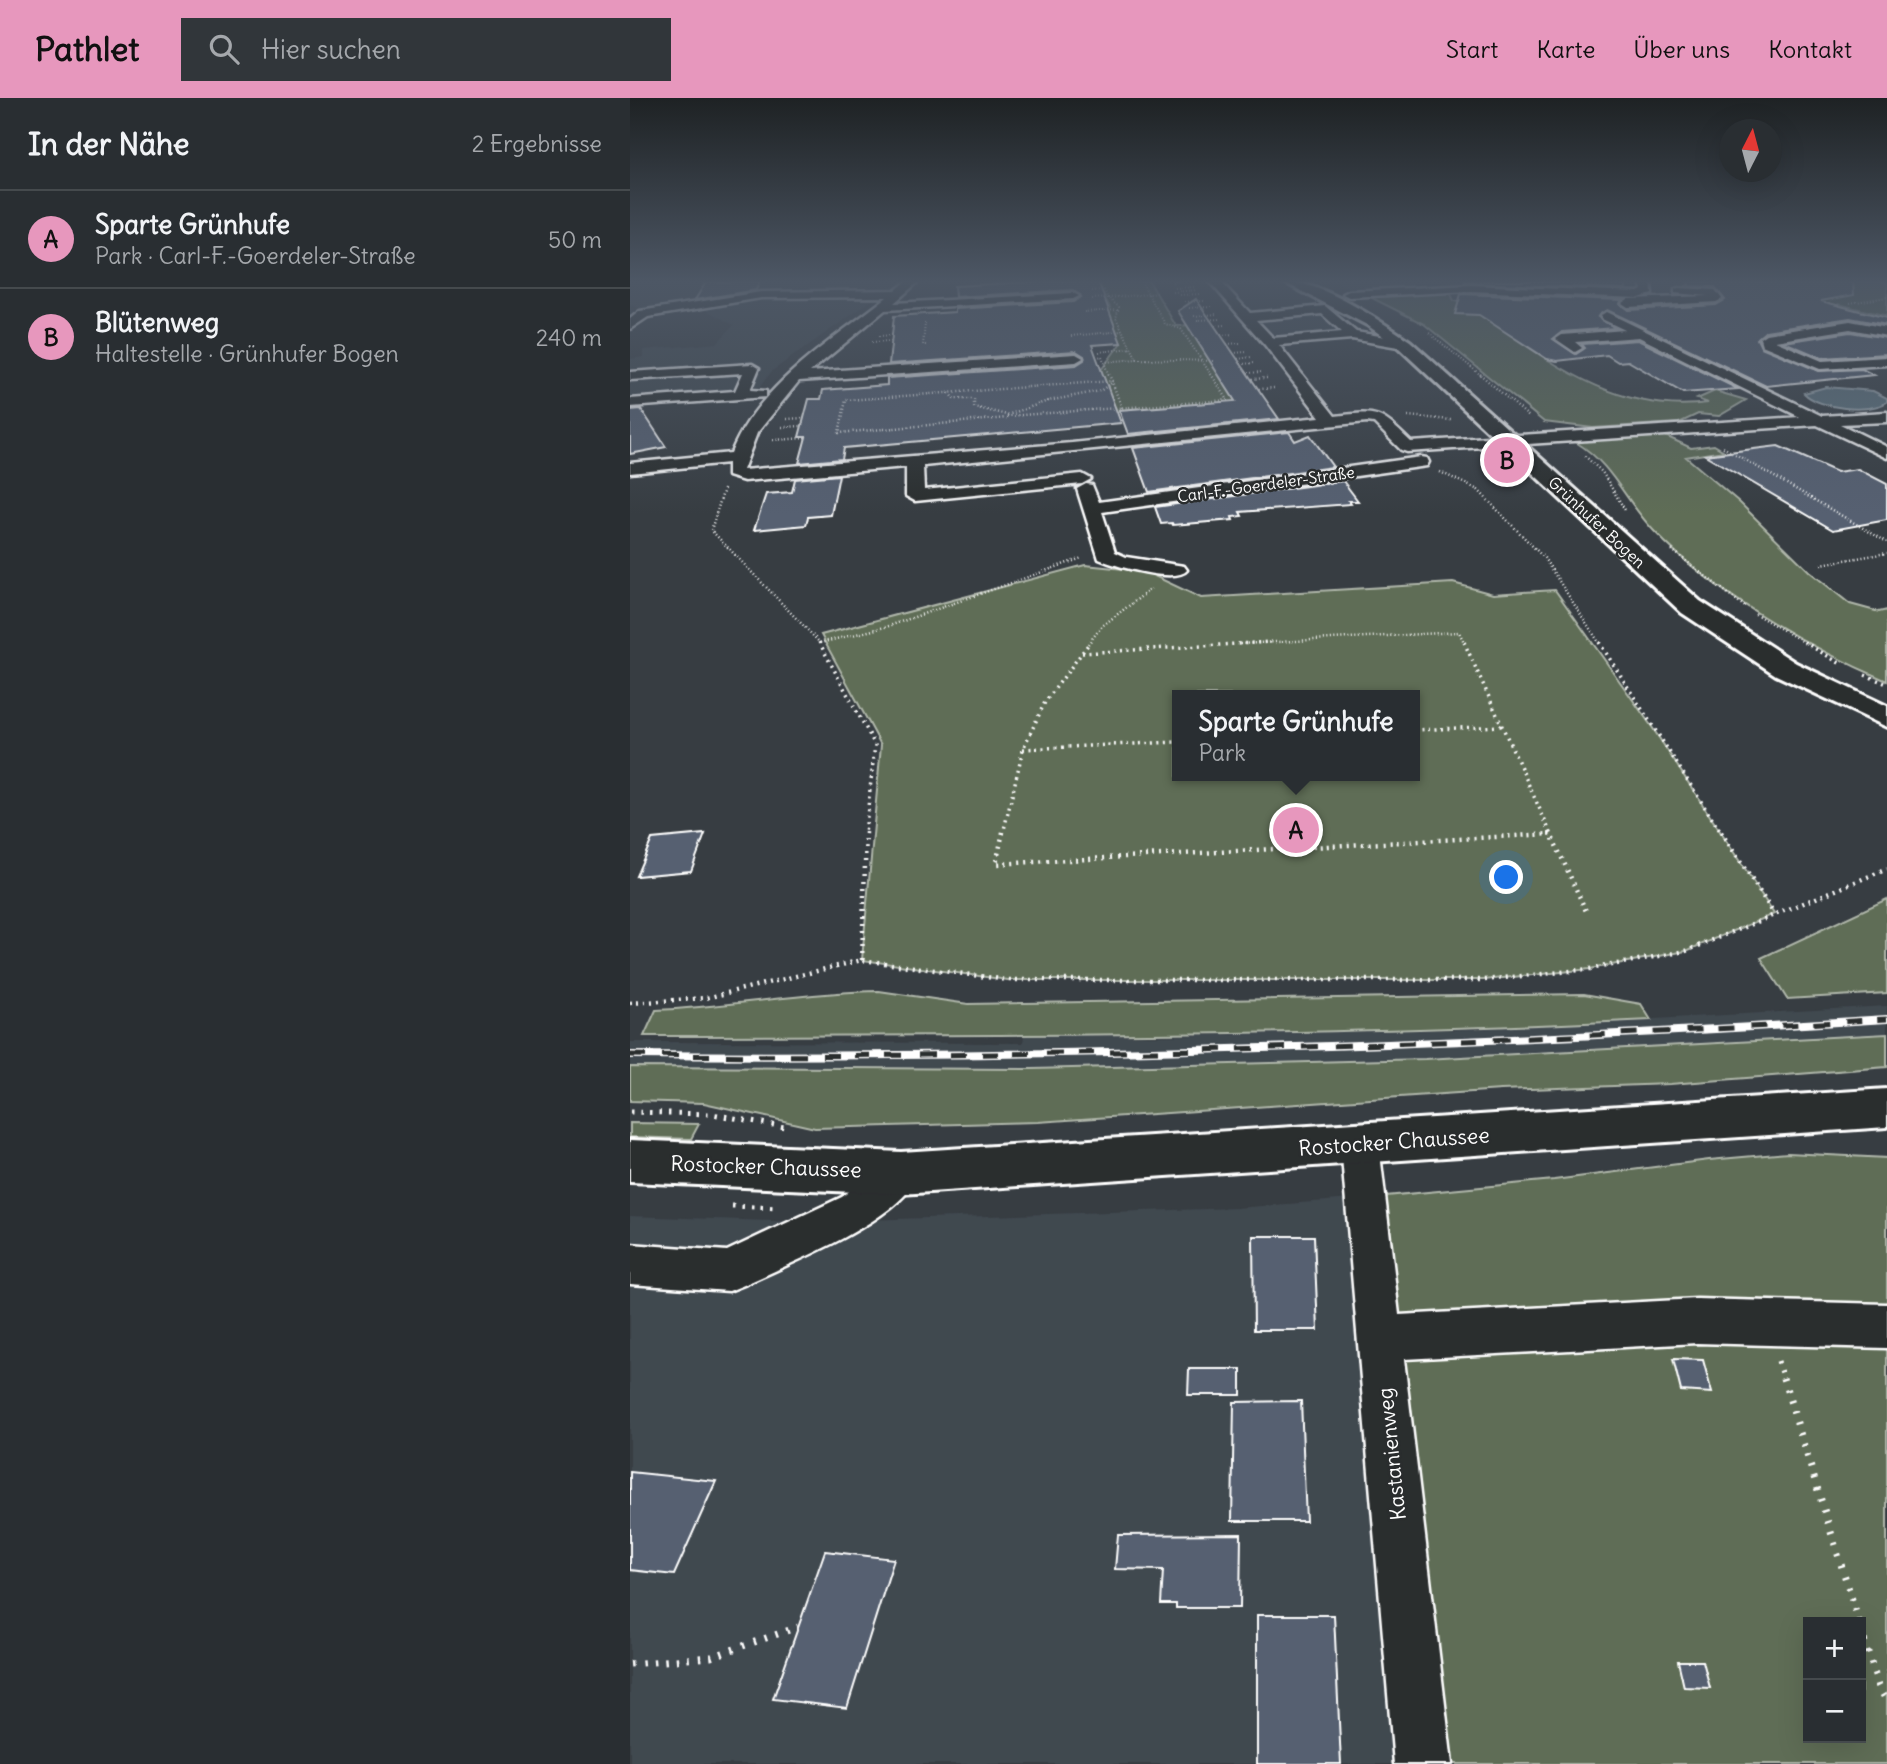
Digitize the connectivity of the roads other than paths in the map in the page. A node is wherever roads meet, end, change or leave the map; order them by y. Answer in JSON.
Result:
{"nodes":[{"id":1,"x":818,"y":359,"type":"edge"},
{"id":2,"x":1065,"y":359,"type":"edge"},
{"id":3,"x":1283,"y":359,"type":"edge"},
{"id":4,"x":1434,"y":359,"type":"edge"},
{"id":5,"x":1694,"y":359,"type":"edge"},
{"id":6,"x":1806,"y":359,"type":"edge"},
{"id":7,"x":1887,"y":361,"type":"edge"},
{"id":8,"x":630,"y":376,"type":"edge"},
{"id":9,"x":795,"y":377,"type":"junction"},
{"id":10,"x":780,"y":392,"type":"junction"},
{"id":11,"x":741,"y":395,"type":"junction"},
{"id":12,"x":630,"y":403,"type":"edge"},
{"id":13,"x":1887,"y":417,"type":"edge"},
{"id":14,"x":1816,"y":419,"type":"junction"},
{"id":15,"x":1330,"y":420,"type":"junction"},
{"id":16,"x":1514,"y":429,"type":"junction"},
{"id":17,"x":1537,"y":437,"type":"junction"},
{"id":18,"x":1407,"y":447,"type":"junction"},
{"id":19,"x":1072,"y":448,"type":"junction"},
{"id":20,"x":1887,"y":453,"type":"edge"},
{"id":21,"x":736,"y":457,"type":"junction"},
{"id":22,"x":914,"y":463,"type":"junction"},
{"id":23,"x":630,"y":468,"type":"edge"},
{"id":24,"x":1082,"y":479,"type":"junction"},
{"id":25,"x":1085,"y":501,"type":"junction"},
{"id":26,"x":1177,"y":570,"type":"road end"},
{"id":27,"x":1887,"y":698,"type":"edge"},
{"id":28,"x":1887,"y":718,"type":"edge"},
{"id":29,"x":1887,"y":1108,"type":"edge"},
{"id":30,"x":1360,"y":1145,"type":"junction"},
{"id":31,"x":630,"y":1161,"type":"edge"},
{"id":32,"x":901,"y":1172,"type":"junction"},
{"id":33,"x":630,"y":1264,"type":"edge"},
{"id":34,"x":1887,"y":1326,"type":"edge"},
{"id":35,"x":1380,"y":1338,"type":"junction"},
{"id":36,"x":1423,"y":1764,"type":"edge"}],
"edges":[{"from":1,"to":9,"type":"street"},
{"from":2,"to":9,"type":"street"},
{"from":3,"to":15,"type":"street"},
{"from":4,"to":16,"type":"main road","name":"Grünhufer Bogen"},
{"from":5,"to":14,"type":"street"},
{"from":6,"to":7,"type":"street"},
{"from":8,"to":11,"type":"street"},
{"from":9,"to":10,"type":"street"},
{"from":10,"to":11,"type":"street"},
{"from":10,"to":21,"type":"street"},
{"from":11,"to":12,"type":"street"},
{"from":13,"to":14,"type":"street"},
{"from":14,"to":17,"type":"street"},
{"from":14,"to":20,"type":"street"},
{"from":15,"to":18,"type":"street"},
{"from":15,"to":19,"type":"street"},
{"from":16,"to":17,"type":"main road","name":"Grünhufer Bogen"},
{"from":16,"to":18,"type":"street"},
{"from":16,"to":28,"type":"main road","name":"Grünhufer Bogen"},
{"from":17,"to":27,"type":"main road","name":"Grünhufer Bogen"},
{"from":18,"to":25,"type":"street","name":"Carl-F.-Goerdeler-Straße"},
{"from":19,"to":22,"type":"street"},
{"from":19,"to":24,"type":"street"},
{"from":21,"to":22,"type":"street"},
{"from":21,"to":23,"type":"street"},
{"from":22,"to":24,"type":"street"},
{"from":24,"to":25,"type":"street"},
{"from":25,"to":26,"type":"street"},
{"from":29,"to":30,"type":"main road","name":"Rostocker Chaussee"},
{"from":30,"to":32,"type":"main road","name":"Rostocker Chaussee"},
{"from":30,"to":35,"type":"street","name":"Kastanienweg"},
{"from":31,"to":32,"type":"main road","name":"Rostocker Chaussee"},
{"from":32,"to":33,"type":"street","name":"Rostocker Chaussee"},
{"from":34,"to":35,"type":"street"},
{"from":35,"to":36,"type":"street","name":"Kastanienweg"}]}
